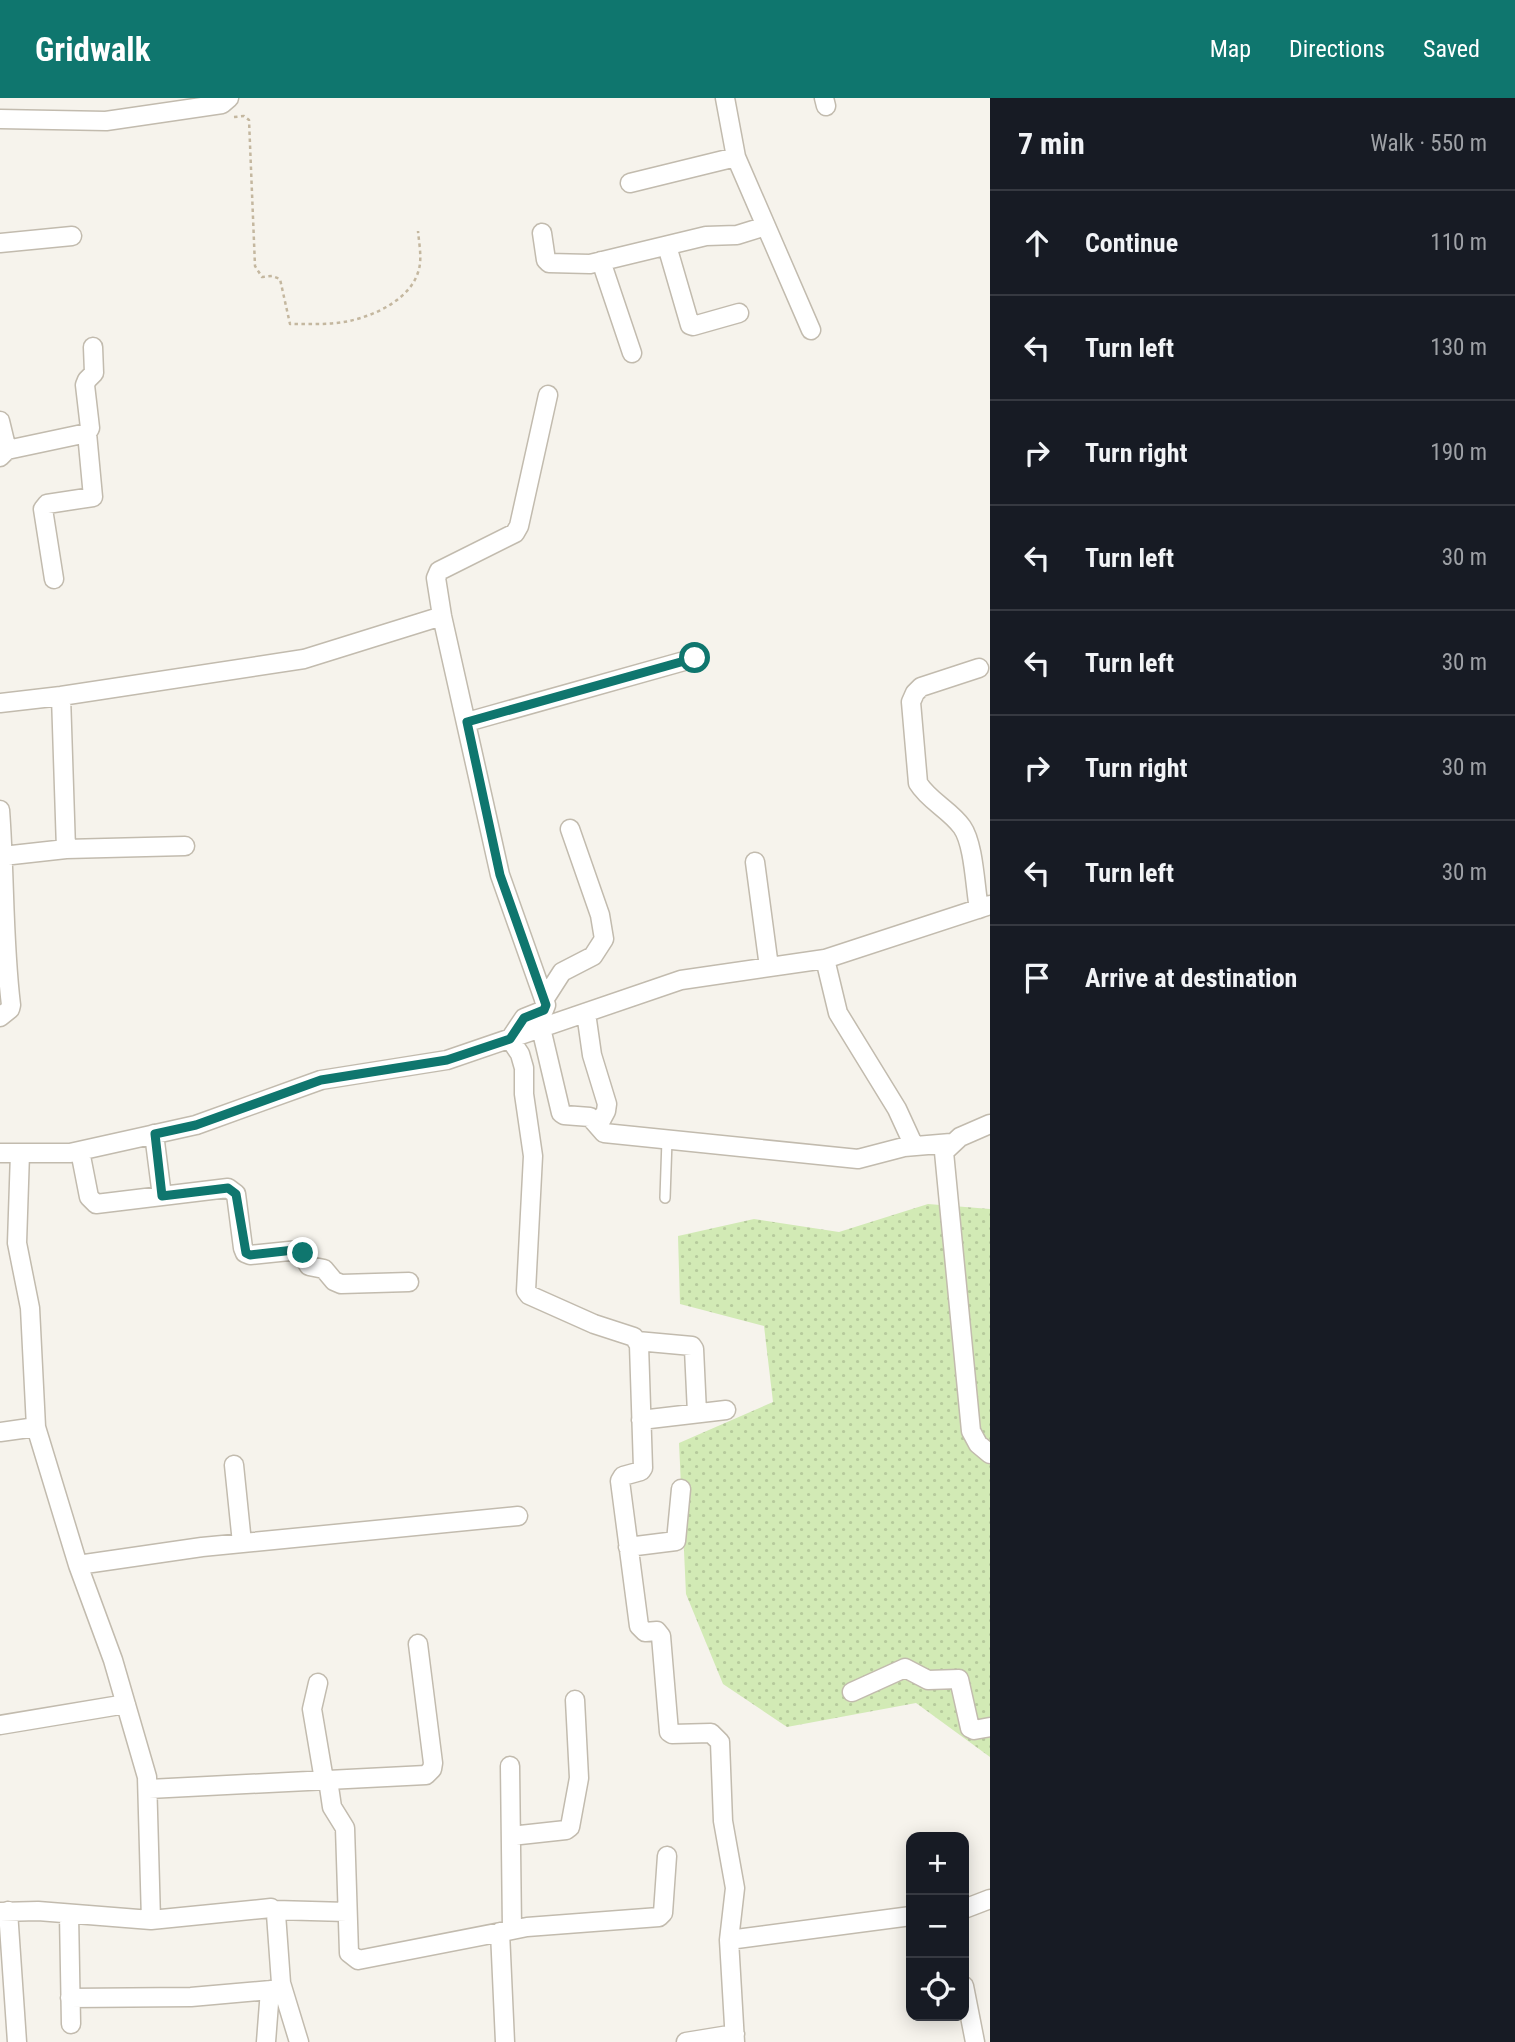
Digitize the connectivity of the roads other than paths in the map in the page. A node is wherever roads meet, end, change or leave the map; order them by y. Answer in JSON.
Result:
{"nodes":[{"id":1,"x":725,"y":98,"type":"edge"},
{"id":2,"x":225,"y":101,"type":"edge"},
{"id":3,"x":0,"y":119,"type":"edge"},
{"id":4,"x":736,"y":157,"type":"junction"},
{"id":5,"x":630,"y":183,"type":"dead end"},
{"id":6,"x":766,"y":226,"type":"junction"},
{"id":7,"x":542,"y":233,"type":"dead end"},
{"id":8,"x":72,"y":236,"type":"dead end"},
{"id":9,"x":0,"y":243,"type":"edge"},
{"id":10,"x":667,"y":246,"type":"junction"},
{"id":11,"x":601,"y":261,"type":"junction"},
{"id":12,"x":738,"y":313,"type":"dead end"},
{"id":13,"x":811,"y":330,"type":"dead end"},
{"id":14,"x":93,"y":347,"type":"dead end"},
{"id":15,"x":632,"y":353,"type":"dead end"},
{"id":16,"x":548,"y":395,"type":"dead end"},
{"id":17,"x":0,"y":421,"type":"edge"},
{"id":18,"x":87,"y":433,"type":"junction"},
{"id":19,"x":4,"y":453,"type":"edge"},
{"id":20,"x":54,"y":579,"type":"dead end"},
{"id":21,"x":442,"y":616,"type":"junction"},
{"id":22,"x":695,"y":658,"type":"dead end"},
{"id":23,"x":979,"y":668,"type":"dead end"},
{"id":24,"x":61,"y":696,"type":"junction"},
{"id":25,"x":0,"y":703,"type":"edge"},
{"id":26,"x":467,"y":722,"type":"junction"},
{"id":27,"x":0,"y":810,"type":"edge"},
{"id":28,"x":570,"y":828,"type":"dead end"},
{"id":29,"x":185,"y":846,"type":"dead end"},
{"id":30,"x":66,"y":849,"type":"junction"},
{"id":31,"x":3,"y":856,"type":"junction"},
{"id":32,"x":755,"y":862,"type":"dead end"},
{"id":33,"x":985,"y":907,"type":"edge"},
{"id":34,"x":825,"y":959,"type":"junction"},
{"id":35,"x":769,"y":968,"type":"junction"},
{"id":36,"x":544,"y":1000,"type":"junction"},
{"id":37,"x":586,"y":1013,"type":"junction"},
{"id":38,"x":0,"y":1017,"type":"edge"},
{"id":39,"x":541,"y":1028,"type":"junction"},
{"id":40,"x":510,"y":1039,"type":"junction"},
{"id":41,"x":990,"y":1124,"type":"edge"},
{"id":42,"x":598,"y":1126,"type":"junction"},
{"id":43,"x":155,"y":1134,"type":"junction"},
{"id":44,"x":667,"y":1140,"type":"junction"},
{"id":45,"x":951,"y":1143,"type":"junction"},
{"id":46,"x":914,"y":1146,"type":"junction"},
{"id":47,"x":80,"y":1151,"type":"junction"},
{"id":48,"x":0,"y":1153,"type":"edge"},
{"id":49,"x":20,"y":1153,"type":"junction"},
{"id":50,"x":162,"y":1196,"type":"junction"},
{"id":51,"x":665,"y":1198,"type":"dead end"},
{"id":52,"x":409,"y":1282,"type":"dead end"},
{"id":53,"x":637,"y":1340,"type":"junction"},
{"id":54,"x":726,"y":1410,"type":"dead end"},
{"id":55,"x":697,"y":1413,"type":"junction"},
{"id":56,"x":641,"y":1420,"type":"junction"},
{"id":57,"x":36,"y":1427,"type":"junction"},
{"id":58,"x":0,"y":1432,"type":"edge"},
{"id":59,"x":990,"y":1454,"type":"edge"},
{"id":60,"x":234,"y":1465,"type":"dead end"},
{"id":61,"x":681,"y":1489,"type":"dead end"},
{"id":62,"x":518,"y":1516,"type":"dead end"},
{"id":63,"x":242,"y":1543,"type":"junction"},
{"id":64,"x":628,"y":1547,"type":"junction"},
{"id":65,"x":78,"y":1565,"type":"junction"},
{"id":66,"x":418,"y":1644,"type":"dead end"},
{"id":67,"x":318,"y":1683,"type":"dead end"},
{"id":68,"x":852,"y":1692,"type":"dead end"},
{"id":69,"x":575,"y":1700,"type":"dead end"},
{"id":70,"x":126,"y":1704,"type":"junction"},
{"id":71,"x":0,"y":1725,"type":"edge"},
{"id":72,"x":990,"y":1727,"type":"edge"},
{"id":73,"x":510,"y":1766,"type":"dead end"},
{"id":74,"x":326,"y":1780,"type":"junction"},
{"id":75,"x":149,"y":1789,"type":"junction"},
{"id":76,"x":511,"y":1836,"type":"junction"},
{"id":77,"x":667,"y":1856,"type":"dead end"},
{"id":78,"x":990,"y":1899,"type":"edge"},
{"id":79,"x":969,"y":1907,"type":"edge"},
{"id":80,"x":275,"y":1910,"type":"junction"},
{"id":81,"x":4,"y":1912,"type":"edge"},
{"id":82,"x":347,"y":1912,"type":"junction"},
{"id":83,"x":69,"y":1914,"type":"junction"},
{"id":84,"x":906,"y":1917,"type":"edge"},
{"id":85,"x":151,"y":1920,"type":"junction"},
{"id":86,"x":506,"y":1931,"type":"junction"},
{"id":87,"x":729,"y":1940,"type":"junction"},
{"id":88,"x":276,"y":1989,"type":"junction"},
{"id":89,"x":70,"y":1998,"type":"junction"},
{"id":90,"x":969,"y":2011,"type":"edge"},
{"id":91,"x":71,"y":2024,"type":"dead end"},
{"id":92,"x":735,"y":2038,"type":"edge"},
{"id":93,"x":17,"y":2042,"type":"edge"},
{"id":94,"x":266,"y":2042,"type":"edge"},
{"id":95,"x":299,"y":2042,"type":"edge"},
{"id":96,"x":505,"y":2042,"type":"edge"},
{"id":97,"x":686,"y":2042,"type":"edge"},
{"id":98,"x":975,"y":2042,"type":"edge"}],
"edges":[{"from":1,"to":4,"type":"street"},
{"from":2,"to":3,"type":"street"},
{"from":4,"to":5,"type":"street"},
{"from":4,"to":6,"type":"street"},
{"from":6,"to":10,"type":"street"},
{"from":6,"to":13,"type":"street"},
{"from":7,"to":11,"type":"street"},
{"from":8,"to":9,"type":"street"},
{"from":10,"to":11,"type":"street"},
{"from":10,"to":12,"type":"street"},
{"from":11,"to":15,"type":"street"},
{"from":14,"to":18,"type":"street"},
{"from":16,"to":21,"type":"street"},
{"from":17,"to":19,"type":"street"},
{"from":18,"to":19,"type":"street"},
{"from":18,"to":20,"type":"street"},
{"from":21,"to":24,"type":"street"},
{"from":21,"to":26,"type":"street"},
{"from":22,"to":26,"type":"street"},
{"from":23,"to":33,"type":"street"},
{"from":24,"to":25,"type":"street"},
{"from":24,"to":30,"type":"street"},
{"from":26,"to":36,"type":"street"},
{"from":27,"to":31,"type":"street"},
{"from":28,"to":36,"type":"street"},
{"from":29,"to":30,"type":"street"},
{"from":30,"to":31,"type":"street"},
{"from":31,"to":38,"type":"street"},
{"from":32,"to":35,"type":"street"},
{"from":33,"to":34,"type":"street"},
{"from":34,"to":35,"type":"street"},
{"from":34,"to":46,"type":"street"},
{"from":35,"to":37,"type":"street"},
{"from":36,"to":40,"type":"street"},
{"from":37,"to":39,"type":"street"},
{"from":37,"to":42,"type":"street"},
{"from":39,"to":40,"type":"street"},
{"from":39,"to":42,"type":"street"},
{"from":40,"to":43,"type":"street"},
{"from":40,"to":53,"type":"street"},
{"from":41,"to":45,"type":"street"},
{"from":42,"to":44,"type":"street"},
{"from":43,"to":47,"type":"street"},
{"from":43,"to":50,"type":"street"},
{"from":44,"to":46,"type":"street"},
{"from":44,"to":51,"type":"lane"},
{"from":45,"to":46,"type":"street"},
{"from":45,"to":59,"type":"street"},
{"from":47,"to":49,"type":"street"},
{"from":47,"to":50,"type":"street"},
{"from":48,"to":49,"type":"street"},
{"from":49,"to":57,"type":"street"},
{"from":50,"to":52,"type":"street"},
{"from":53,"to":55,"type":"street"},
{"from":53,"to":56,"type":"street"},
{"from":54,"to":55,"type":"street"},
{"from":55,"to":56,"type":"street"},
{"from":56,"to":64,"type":"street"},
{"from":57,"to":58,"type":"street"},
{"from":57,"to":65,"type":"street"},
{"from":60,"to":63,"type":"street"},
{"from":61,"to":64,"type":"street"},
{"from":62,"to":63,"type":"street"},
{"from":63,"to":65,"type":"street"},
{"from":64,"to":87,"type":"street"},
{"from":65,"to":70,"type":"street"},
{"from":66,"to":74,"type":"street"},
{"from":67,"to":74,"type":"street"},
{"from":68,"to":72,"type":"street"},
{"from":69,"to":76,"type":"street"},
{"from":70,"to":71,"type":"street"},
{"from":70,"to":75,"type":"street"},
{"from":73,"to":76,"type":"street"},
{"from":74,"to":75,"type":"street"},
{"from":74,"to":82,"type":"street"},
{"from":75,"to":85,"type":"street"},
{"from":76,"to":86,"type":"street"},
{"from":77,"to":86,"type":"street"},
{"from":78,"to":79,"type":"street"},
{"from":80,"to":82,"type":"street"},
{"from":80,"to":85,"type":"street"},
{"from":80,"to":88,"type":"street"},
{"from":81,"to":83,"type":"street"},
{"from":81,"to":93,"type":"street"},
{"from":82,"to":86,"type":"street"},
{"from":83,"to":85,"type":"street"},
{"from":83,"to":89,"type":"street"},
{"from":84,"to":87,"type":"street"},
{"from":86,"to":96,"type":"street"},
{"from":87,"to":92,"type":"street"},
{"from":88,"to":89,"type":"street"},
{"from":88,"to":94,"type":"street"},
{"from":88,"to":95,"type":"street"},
{"from":89,"to":91,"type":"street"},
{"from":90,"to":98,"type":"street"},
{"from":92,"to":97,"type":"street"}]}
